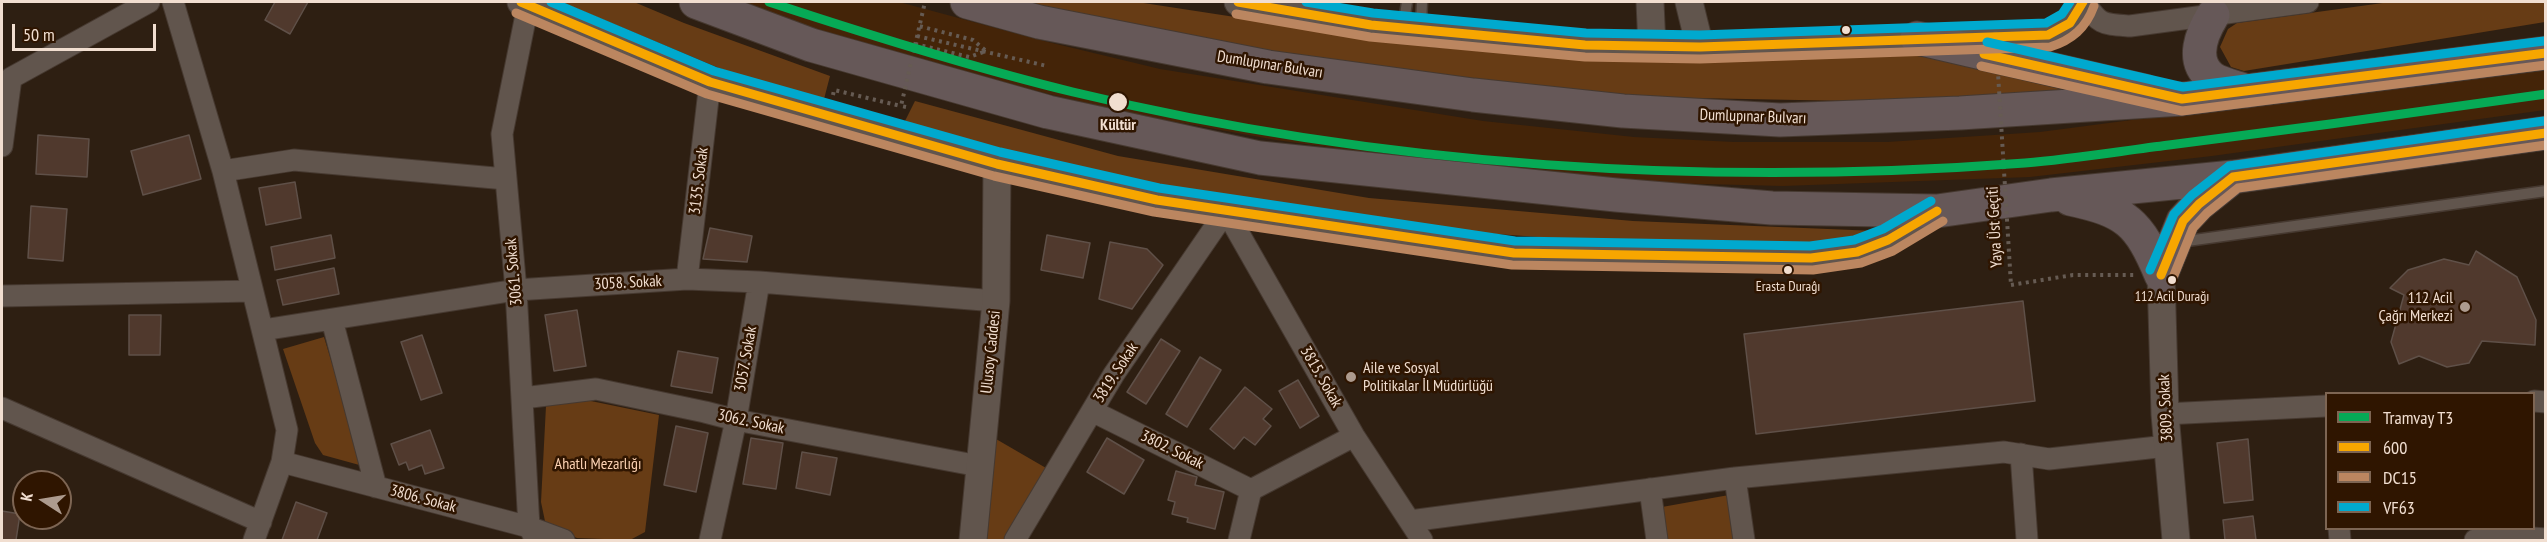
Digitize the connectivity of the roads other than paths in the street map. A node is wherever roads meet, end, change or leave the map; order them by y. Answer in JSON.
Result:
{"nodes":[{"id":1,"x":149,"y":2,"type":"edge"},
{"id":2,"x":172,"y":2,"type":"edge"},
{"id":3,"x":696,"y":2,"type":"edge"},
{"id":4,"x":967,"y":2,"type":"edge"},
{"id":5,"x":1238,"y":2,"type":"edge"},
{"id":6,"x":1407,"y":2,"type":"edge"},
{"id":7,"x":1422,"y":2,"type":"edge"},
{"id":8,"x":1650,"y":2,"type":"edge"},
{"id":9,"x":1689,"y":2,"type":"edge"},
{"id":10,"x":2084,"y":2,"type":"edge"},
{"id":11,"x":2308,"y":2,"type":"edge"},
{"id":12,"x":524,"y":3,"type":"edge"},
{"id":13,"x":2213,"y":15,"type":"junction"},
{"id":14,"x":1403,"y":28,"type":"junction"},
{"id":15,"x":1431,"y":31,"type":"junction"},
{"id":16,"x":1917,"y":38,"type":"junction"},
{"id":17,"x":1652,"y":47,"type":"junction"},
{"id":18,"x":1700,"y":47,"type":"junction"},
{"id":19,"x":2546,"y":53,"type":"edge"},
{"id":20,"x":6,"y":69,"type":"edge"},
{"id":21,"x":710,"y":82,"type":"junction"},
{"id":22,"x":2247,"y":91,"type":"junction"},
{"id":23,"x":2182,"y":99,"type":"junction"},
{"id":24,"x":2546,"y":133,"type":"edge"},
{"id":25,"x":2,"y":146,"type":"edge"},
{"id":26,"x":997,"y":164,"type":"junction"},
{"id":27,"x":223,"y":171,"type":"junction"},
{"id":28,"x":2233,"y":177,"type":"junction"},
{"id":29,"x":506,"y":178,"type":"junction"},
{"id":30,"x":2546,"y":191,"type":"edge"},
{"id":31,"x":2051,"y":195,"type":"junction"},
{"id":32,"x":1226,"y":211,"type":"junction"},
{"id":33,"x":1937,"y":211,"type":"junction"},
{"id":34,"x":2174,"y":242,"type":"junction"},
{"id":35,"x":2161,"y":275,"type":"junction"},
{"id":36,"x":687,"y":279,"type":"junction"},
{"id":37,"x":759,"y":282,"type":"junction"},
{"id":38,"x":516,"y":290,"type":"junction"},
{"id":39,"x":252,"y":291,"type":"junction"},
{"id":40,"x":2,"y":296,"type":"edge"},
{"id":41,"x":996,"y":301,"type":"junction"},
{"id":42,"x":332,"y":320,"type":"junction"},
{"id":43,"x":263,"y":330,"type":"junction"},
{"id":44,"x":523,"y":398,"type":"junction"},
{"id":45,"x":2325,"y":406,"type":"edge"},
{"id":46,"x":2,"y":408,"type":"edge"},
{"id":47,"x":1092,"y":411,"type":"junction"},
{"id":48,"x":2165,"y":414,"type":"junction"},
{"id":49,"x":736,"y":420,"type":"junction"},
{"id":50,"x":1354,"y":436,"type":"junction"},
{"id":51,"x":2167,"y":446,"type":"junction"},
{"id":52,"x":2021,"y":454,"type":"junction"},
{"id":53,"x":282,"y":462,"type":"junction"},
{"id":54,"x":979,"y":466,"type":"junction"},
{"id":55,"x":1735,"y":478,"type":"junction"},
{"id":56,"x":376,"y":487,"type":"junction"},
{"id":57,"x":1650,"y":489,"type":"junction"},
{"id":58,"x":1251,"y":490,"type":"junction"},
{"id":59,"x":1410,"y":521,"type":"junction"},
{"id":60,"x":257,"y":531,"type":"edge"},
{"id":61,"x":533,"y":534,"type":"edge"},
{"id":62,"x":2518,"y":535,"type":"edge"},
{"id":63,"x":2546,"y":539,"type":"edge"},
{"id":64,"x":564,"y":540,"type":"edge"},
{"id":65,"x":710,"y":540,"type":"edge"},
{"id":66,"x":973,"y":540,"type":"edge"},
{"id":67,"x":1015,"y":540,"type":"edge"},
{"id":68,"x":1239,"y":540,"type":"edge"},
{"id":69,"x":1422,"y":540,"type":"edge"},
{"id":70,"x":1657,"y":540,"type":"edge"},
{"id":71,"x":1744,"y":540,"type":"edge"},
{"id":72,"x":2027,"y":540,"type":"edge"},
{"id":73,"x":2176,"y":540,"type":"edge"},
{"id":74,"x":2475,"y":540,"type":"edge"}],
"edges":[{"from":1,"to":20,"type":"street"},
{"from":2,"to":27,"type":"street"},
{"from":3,"to":33,"type":"highway"},
{"from":4,"to":23,"type":"highway","name":"Dumlupınar Bulvarı"},
{"from":5,"to":14,"type":"street"},
{"from":6,"to":14,"type":"lane"},
{"from":7,"to":15,"type":"lane"},
{"from":8,"to":17,"type":"street"},
{"from":9,"to":18,"type":"street"},
{"from":10,"to":13,"type":"street"},
{"from":10,"to":16,"type":"street"},
{"from":11,"to":13,"type":"street"},
{"from":12,"to":21,"type":"street"},
{"from":12,"to":29,"type":"street","name":"3061. Sokak"},
{"from":13,"to":22,"type":"highway"},
{"from":14,"to":15,"type":"street"},
{"from":15,"to":17,"type":"street"},
{"from":16,"to":18,"type":"street"},
{"from":16,"to":23,"type":"highway"},
{"from":17,"to":18,"type":"street"},
{"from":19,"to":22,"type":"highway","name":"Dumlupınar Bulvarı"},
{"from":20,"to":25,"type":"street"},
{"from":21,"to":26,"type":"street"},
{"from":21,"to":36,"type":"street","name":"3135. Sokak"},
{"from":22,"to":23,"type":"highway","name":"Dumlupınar Bulvarı"},
{"from":24,"to":28,"type":"highway"},
{"from":26,"to":32,"type":"street"},
{"from":26,"to":41,"type":"street","name":"Ulusoy Caddesi"},
{"from":27,"to":29,"type":"street"},
{"from":27,"to":39,"type":"street"},
{"from":28,"to":31,"type":"highway"},
{"from":28,"to":34,"type":"highway"},
{"from":29,"to":38,"type":"street","name":"3061. Sokak"},
{"from":30,"to":34,"type":"lane"},
{"from":31,"to":33,"type":"highway"},
{"from":31,"to":35,"type":"highway"},
{"from":32,"to":33,"type":"street"},
{"from":32,"to":47,"type":"street","name":"3819. Sokak"},
{"from":32,"to":50,"type":"street","name":"3815. Sokak"},
{"from":34,"to":35,"type":"highway"},
{"from":35,"to":48,"type":"street","name":"3809. Sokak"},
{"from":36,"to":37,"type":"street","name":"3058. Sokak"},
{"from":36,"to":38,"type":"street","name":"3058. Sokak"},
{"from":37,"to":41,"type":"street","name":"3058. Sokak"},
{"from":37,"to":49,"type":"street","name":"3057. Sokak"},
{"from":38,"to":42,"type":"street","name":"3058. Sokak"},
{"from":38,"to":44,"type":"street","name":"3061. Sokak"},
{"from":39,"to":40,"type":"street"},
{"from":39,"to":43,"type":"street"},
{"from":41,"to":54,"type":"street","name":"Ulusoy Caddesi"},
{"from":42,"to":43,"type":"street","name":"3058. Sokak"},
{"from":42,"to":56,"type":"street"},
{"from":43,"to":53,"type":"street"},
{"from":44,"to":49,"type":"street","name":"3062. Sokak"},
{"from":44,"to":61,"type":"street","name":"3061. Sokak"},
{"from":45,"to":48,"type":"street"},
{"from":46,"to":60,"type":"street"},
{"from":47,"to":58,"type":"street","name":"3802. Sokak"},
{"from":47,"to":67,"type":"street","name":"3819. Sokak"},
{"from":48,"to":51,"type":"street","name":"3809. Sokak"},
{"from":49,"to":54,"type":"street","name":"3062. Sokak"},
{"from":49,"to":65,"type":"street","name":"3057. Sokak"},
{"from":50,"to":58,"type":"street"},
{"from":50,"to":59,"type":"street","name":"3815. Sokak"},
{"from":51,"to":52,"type":"street"},
{"from":51,"to":73,"type":"street","name":"3809. Sokak"},
{"from":52,"to":55,"type":"street"},
{"from":52,"to":72,"type":"street"},
{"from":53,"to":56,"type":"street","name":"3806. Sokak"},
{"from":53,"to":60,"type":"street"},
{"from":54,"to":66,"type":"street","name":"Ulusoy Caddesi"},
{"from":55,"to":57,"type":"street"},
{"from":55,"to":71,"type":"street"},
{"from":56,"to":61,"type":"street","name":"3806. Sokak"},
{"from":57,"to":59,"type":"street"},
{"from":57,"to":70,"type":"street"},
{"from":58,"to":68,"type":"street"},
{"from":59,"to":69,"type":"street","name":"3815. Sokak"},
{"from":61,"to":64,"type":"street","name":"3806. Sokak"},
{"from":62,"to":63,"type":"street"},
{"from":62,"to":74,"type":"street"}]}
